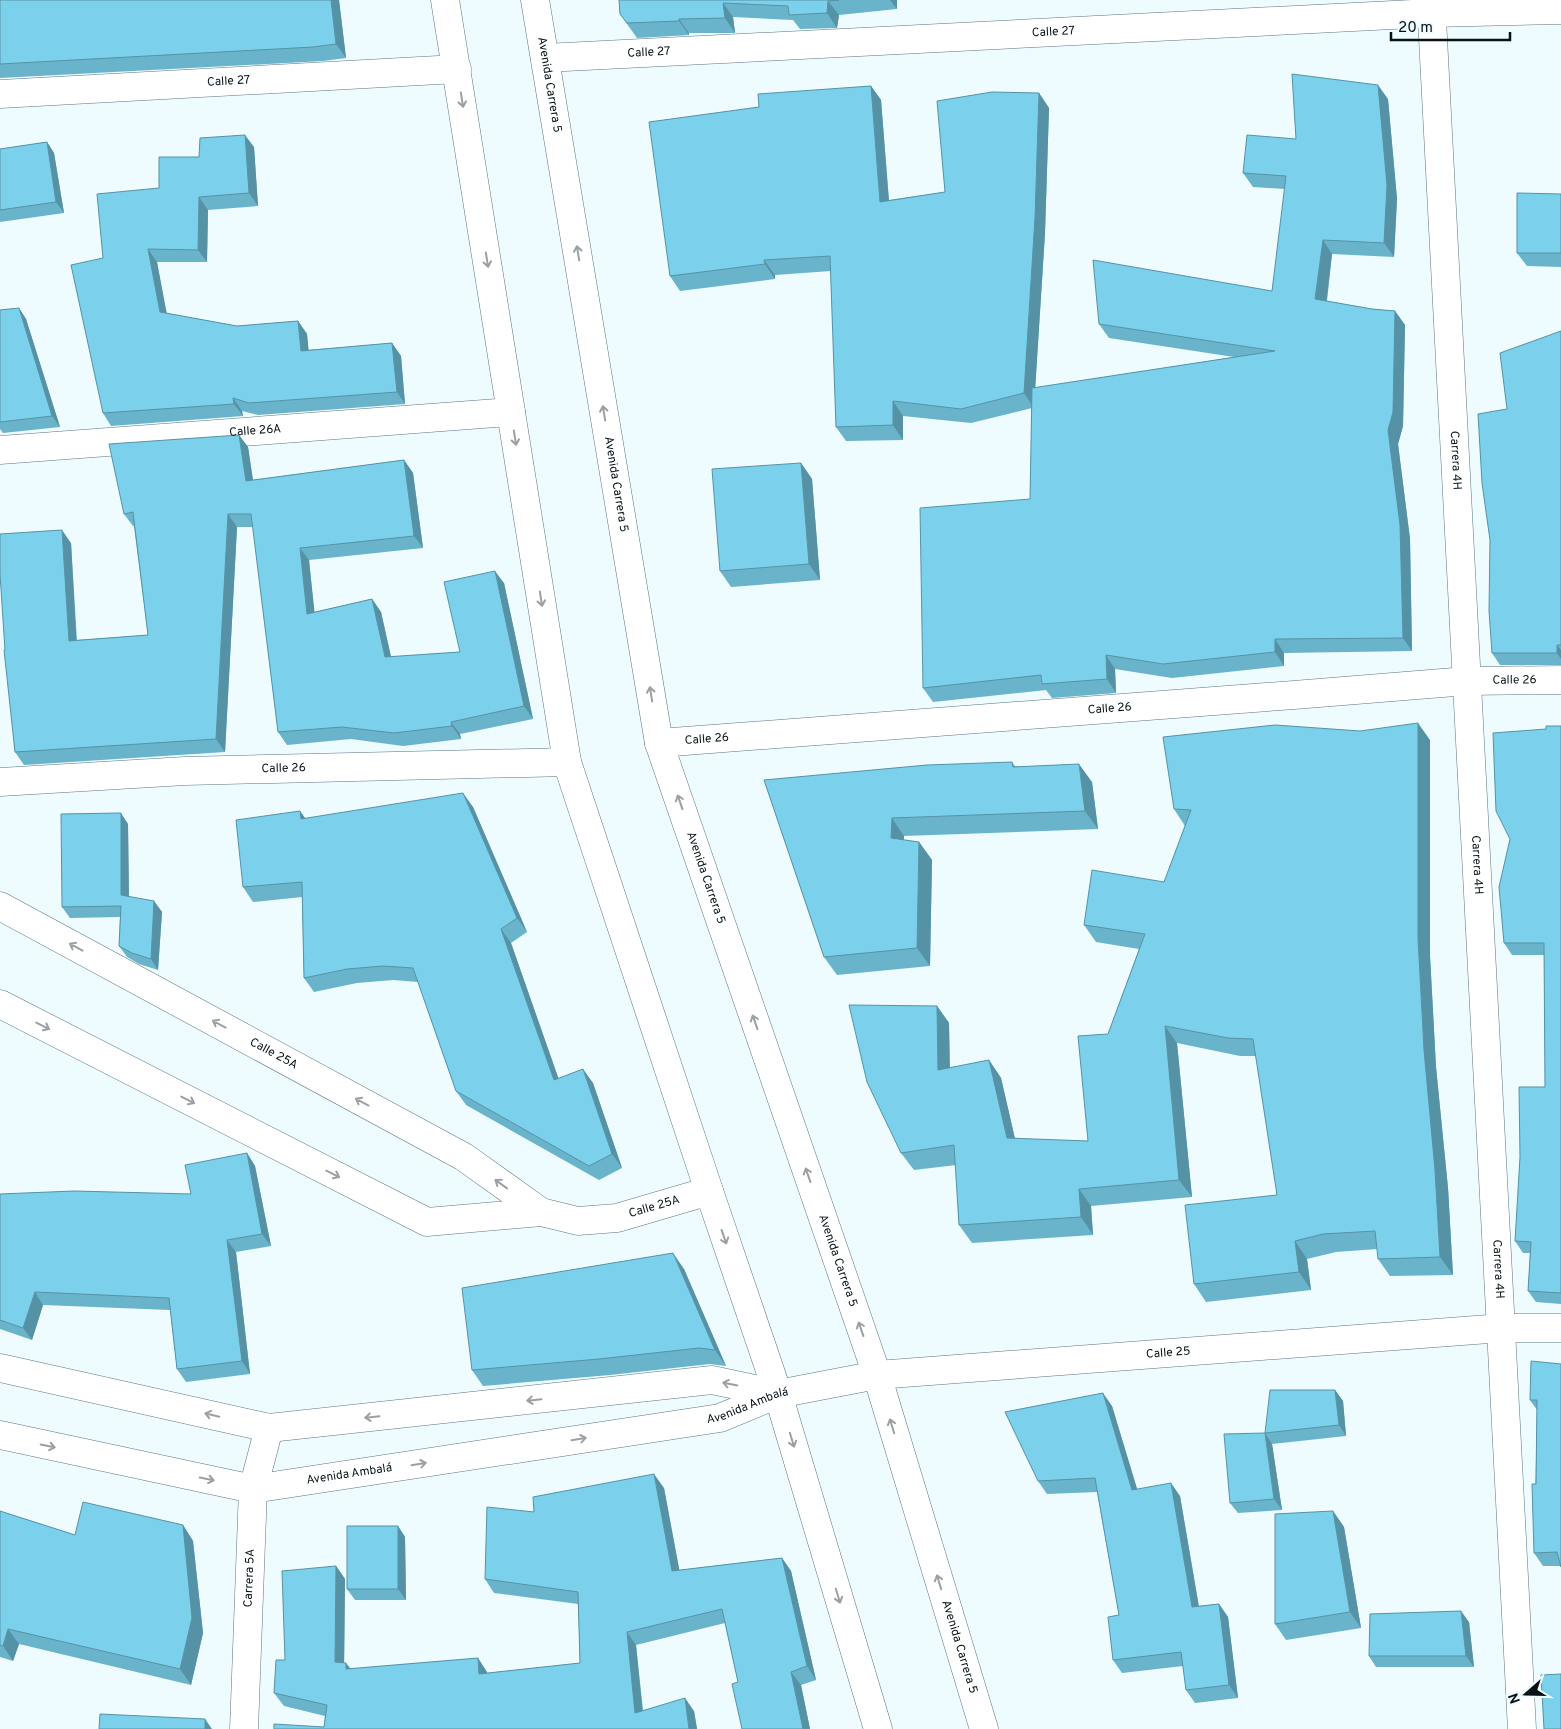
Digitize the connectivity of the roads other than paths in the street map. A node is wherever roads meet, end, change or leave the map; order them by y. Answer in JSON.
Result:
{"nodes":[{"id":1,"x":445,"y":0,"type":"edge"},
{"id":2,"x":535,"y":0,"type":"edge"},
{"id":3,"x":1432,"y":7,"type":"edge"},
{"id":4,"x":1561,"y":10,"type":"edge"},
{"id":5,"x":545,"y":58,"type":"junction"},
{"id":6,"x":457,"y":69,"type":"junction"},
{"id":7,"x":0,"y":94,"type":"edge"},
{"id":8,"x":511,"y":412,"type":"junction"},
{"id":9,"x":0,"y":450,"type":"edge"},
{"id":10,"x":1561,"y":680,"type":"edge"},
{"id":11,"x":1467,"y":681,"type":"junction"},
{"id":12,"x":659,"y":743,"type":"junction"},
{"id":13,"x":567,"y":762,"type":"junction"},
{"id":14,"x":0,"y":782,"type":"edge"},
{"id":15,"x":0,"y":906,"type":"edge"},
{"id":16,"x":0,"y":1004,"type":"edge"},
{"id":17,"x":709,"y":1191,"type":"junction"},
{"id":18,"x":541,"y":1212,"type":"junction"},
{"id":19,"x":1502,"y":1328,"type":"junction"},
{"id":20,"x":1561,"y":1328,"type":"edge"},
{"id":21,"x":0,"y":1368,"type":"edge"},
{"id":22,"x":877,"y":1375,"type":"junction"},
{"id":23,"x":778,"y":1394,"type":"junction"},
{"id":24,"x":269,"y":1428,"type":"junction"},
{"id":25,"x":0,"y":1436,"type":"edge"},
{"id":26,"x":253,"y":1489,"type":"junction"},
{"id":27,"x":244,"y":1729,"type":"edge"},
{"id":28,"x":878,"y":1729,"type":"edge"},
{"id":29,"x":984,"y":1729,"type":"edge"},
{"id":30,"x":1522,"y":1729,"type":"edge"}],
"edges":[{"from":1,"to":6,"type":"street"},
{"from":2,"to":5,"type":"street","name":"Avenida Carrera 5"},
{"from":3,"to":4,"type":"street","name":"Calle 27"},
{"from":3,"to":5,"type":"street","name":"Calle 27"},
{"from":3,"to":11,"type":"street","name":"Carrera 4H"},
{"from":12,"to":5,"type":"street","name":"Avenida Carrera 5","one_way":true},
{"from":6,"to":7,"type":"street","name":"Calle 27"},
{"from":6,"to":8,"type":"street","one_way":true},
{"from":8,"to":9,"type":"street","name":"Calle 26A"},
{"from":8,"to":13,"type":"street","one_way":true},
{"from":10,"to":11,"type":"street","name":"Calle 26"},
{"from":11,"to":12,"type":"street","name":"Calle 26"},
{"from":11,"to":19,"type":"street","name":"Carrera 4H"},
{"from":22,"to":12,"type":"street","name":"Avenida Carrera 5","one_way":true},
{"from":13,"to":14,"type":"street","name":"Calle 26"},
{"from":13,"to":17,"type":"street"},
{"from":18,"to":15,"type":"street","name":"Calle 25A","one_way":true},
{"from":16,"to":18,"type":"street","name":"Calle 25A","one_way":true},
{"from":17,"to":18,"type":"street","name":"Calle 25A"},
{"from":17,"to":23,"type":"street","one_way":true},
{"from":19,"to":20,"type":"street","name":"Calle 25"},
{"from":19,"to":22,"type":"street","name":"Calle 25"},
{"from":19,"to":30,"type":"street","name":"Carrera 4H"},
{"from":24,"to":21,"type":"street","name":"Avenida Ambalá","one_way":true},
{"from":22,"to":23,"type":"street","name":"Calle 25"},
{"from":29,"to":22,"type":"street","name":"Avenida Carrera 5","one_way":true},
{"from":23,"to":24,"type":"street","name":"Avenida Ambalá","one_way":true},
{"from":26,"to":23,"type":"street","name":"Avenida Ambalá","one_way":true},
{"from":23,"to":28,"type":"street","one_way":true},
{"from":24,"to":26,"type":"street","name":"Carrera 5A"},
{"from":25,"to":26,"type":"street","name":"Avenida Ambalá","one_way":true},
{"from":26,"to":27,"type":"street","name":"Carrera 5A"}]}
